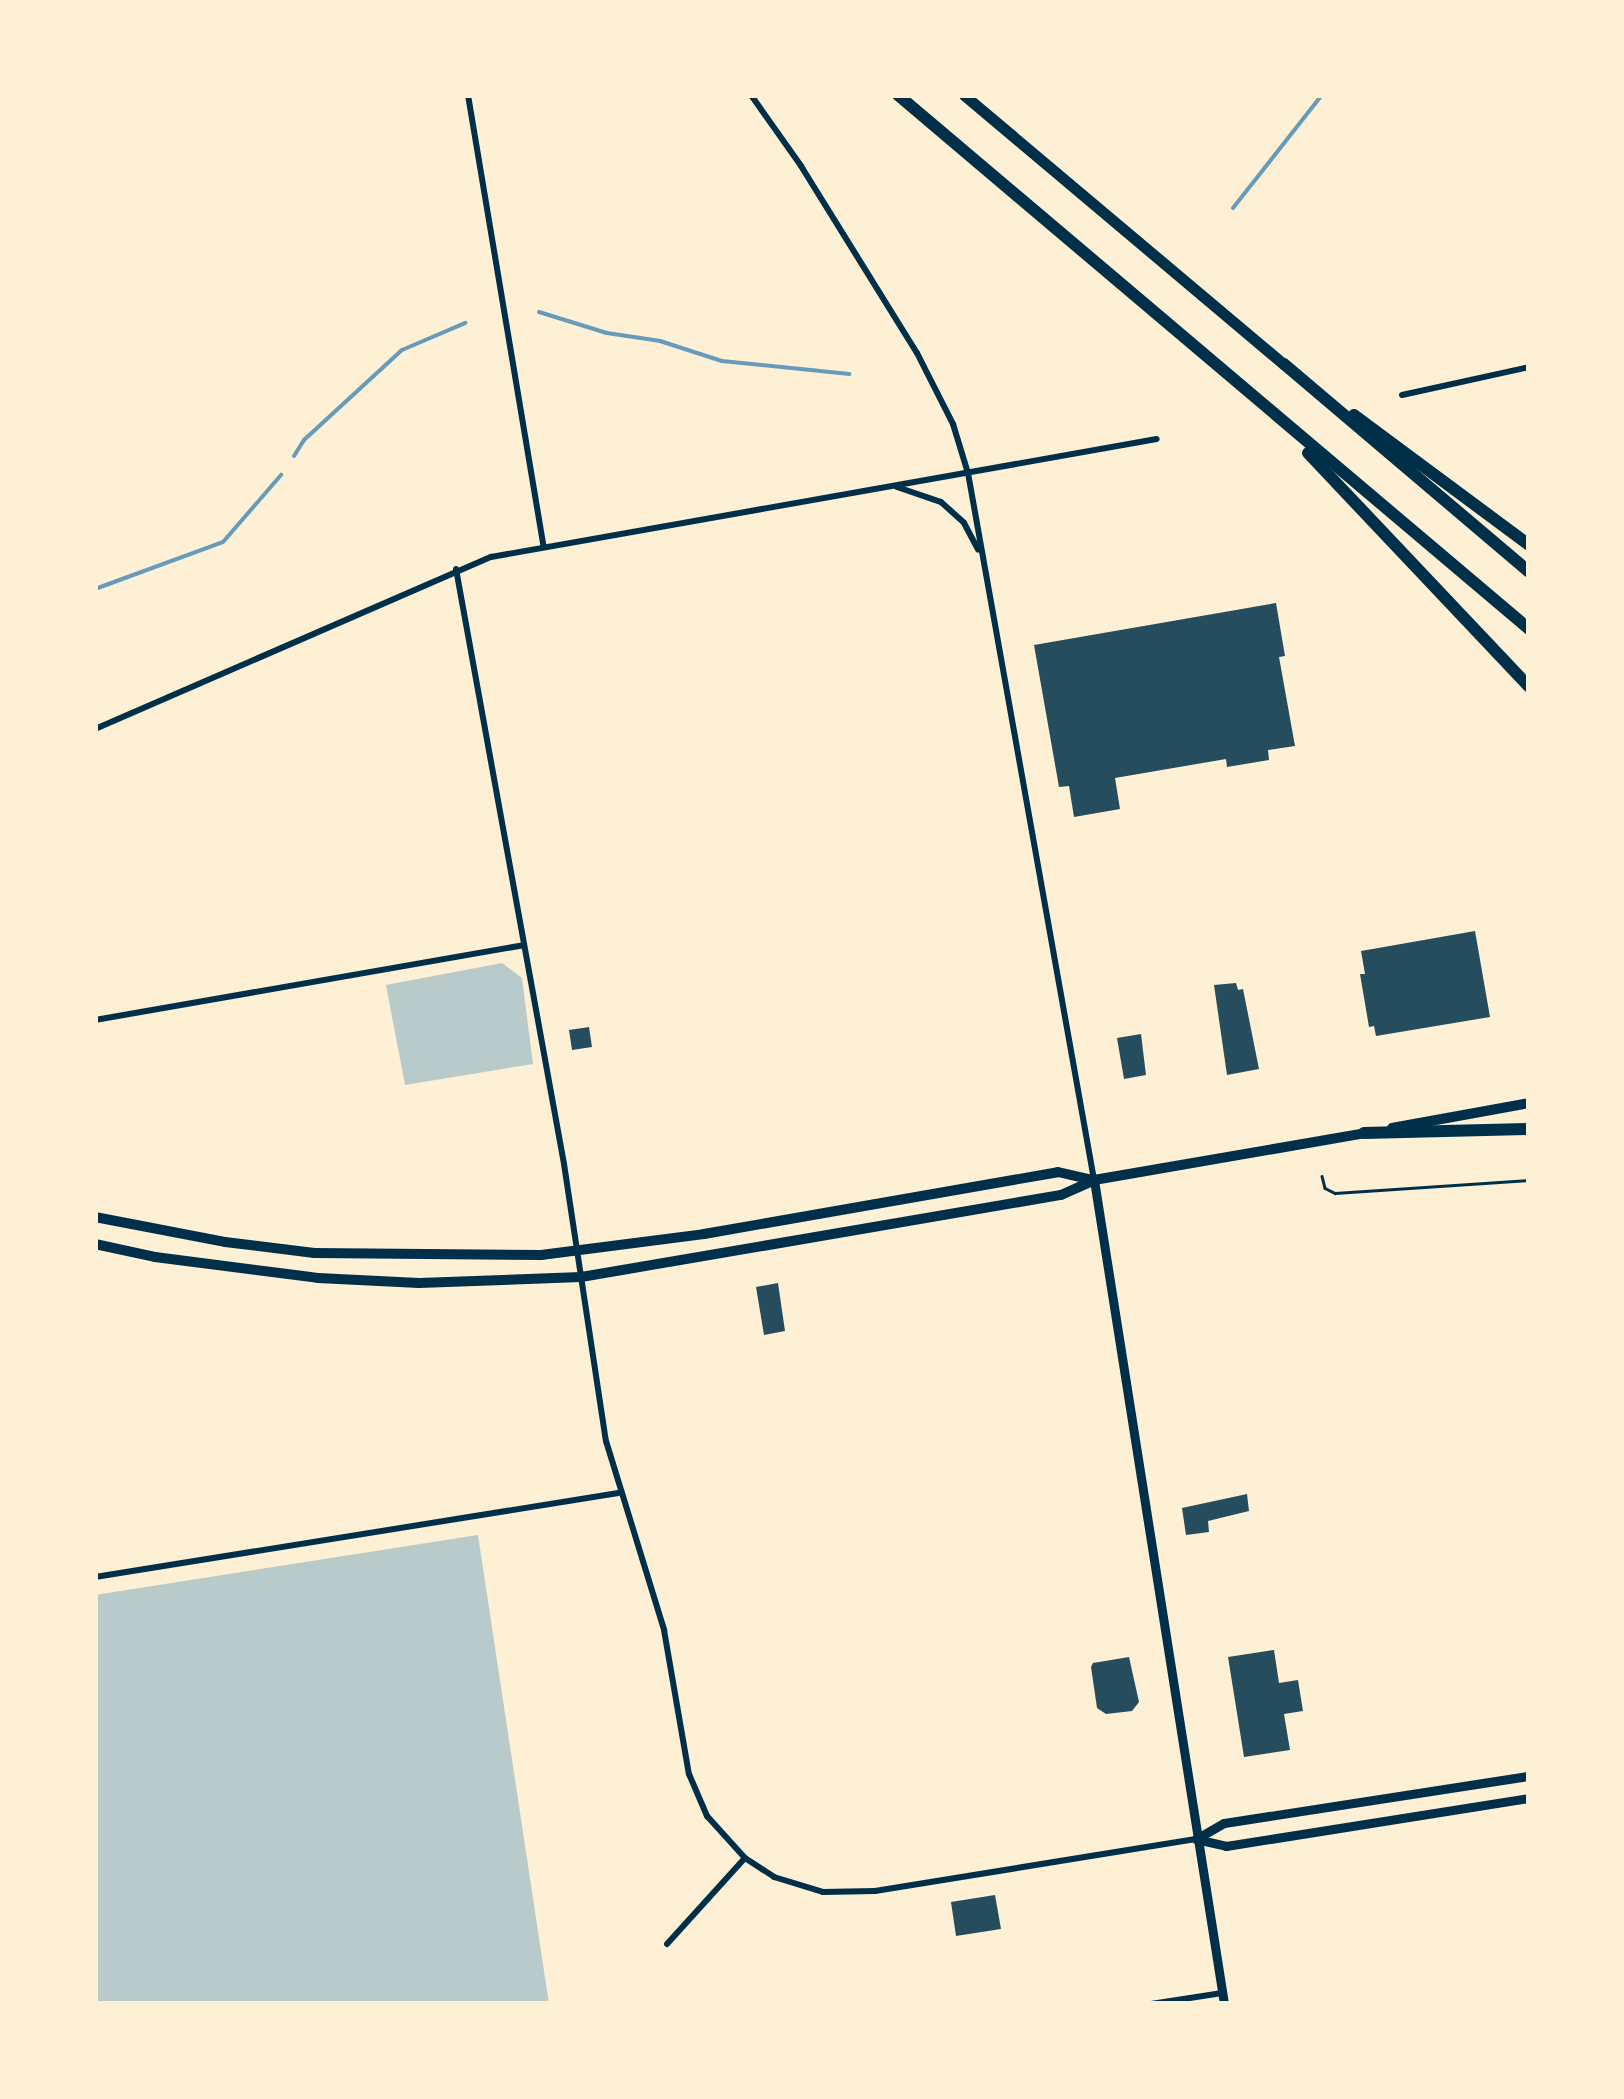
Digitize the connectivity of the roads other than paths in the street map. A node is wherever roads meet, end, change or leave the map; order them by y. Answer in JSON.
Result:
{"nodes":[{"id":1,"x":468,"y":95,"type":"edge"},
{"id":2,"x":751,"y":95,"type":"edge"},
{"id":3,"x":898,"y":95,"type":"edge"},
{"id":4,"x":964,"y":95,"type":"edge"},
{"id":5,"x":1284,"y":364,"type":"joint"},
{"id":6,"x":1529,"y":368,"type":"edge"},
{"id":7,"x":1402,"y":395,"type":"dead end"},
{"id":8,"x":1328,"y":400,"type":"junction"},
{"id":9,"x":1262,"y":404,"type":"junction"},
{"id":10,"x":1157,"y":439,"type":"dead end"},
{"id":11,"x":968,"y":472,"type":"junction"},
{"id":12,"x":890,"y":486,"type":"junction"},
{"id":13,"x":1529,"y":544,"type":"edge"},
{"id":14,"x":544,"y":547,"type":"junction"},
{"id":15,"x":982,"y":558,"type":"junction"},
{"id":16,"x":456,"y":569,"type":"junction"},
{"id":17,"x":1529,"y":572,"type":"edge"},
{"id":18,"x":1529,"y":629,"type":"edge"},
{"id":19,"x":1529,"y":687,"type":"edge"},
{"id":20,"x":95,"y":729,"type":"edge"},
{"id":21,"x":523,"y":944,"type":"junction"},
{"id":22,"x":95,"y":1020,"type":"edge"},
{"id":23,"x":1529,"y":1103,"type":"edge"},
{"id":24,"x":1529,"y":1129,"type":"edge"},
{"id":25,"x":1364,"y":1133,"type":"junction"},
{"id":26,"x":1094,"y":1180,"type":"junction"},
{"id":27,"x":95,"y":1217,"type":"edge"},
{"id":28,"x":95,"y":1244,"type":"edge"},
{"id":29,"x":578,"y":1251,"type":"junction"},
{"id":30,"x":581,"y":1277,"type":"junction"},
{"id":31,"x":618,"y":1492,"type":"junction"},
{"id":32,"x":95,"y":1578,"type":"edge"},
{"id":33,"x":1529,"y":1776,"type":"edge"},
{"id":34,"x":1529,"y":1798,"type":"edge"},
{"id":35,"x":1196,"y":1839,"type":"junction"},
{"id":36,"x":745,"y":1858,"type":"junction"},
{"id":37,"x":667,"y":1944,"type":"dead end"},
{"id":38,"x":1223,"y":1998,"type":"edge"},
{"id":39,"x":1150,"y":2004,"type":"edge"}],
"edges":[{"from":1,"to":14,"type":"street"},
{"from":2,"to":11,"type":"street"},
{"from":3,"to":9,"type":"highway"},
{"from":4,"to":5,"type":"highway"},
{"from":5,"to":8,"type":"highway"},
{"from":6,"to":7,"type":"street"},
{"from":8,"to":13,"type":"highway"},
{"from":8,"to":17,"type":"highway"},
{"from":9,"to":18,"type":"highway"},
{"from":9,"to":19,"type":"highway"},
{"from":10,"to":11,"type":"street"},
{"from":11,"to":12,"type":"street"},
{"from":11,"to":15,"type":"street"},
{"from":12,"to":14,"type":"street"},
{"from":12,"to":15,"type":"street"},
{"from":14,"to":16,"type":"street"},
{"from":15,"to":26,"type":"street"},
{"from":16,"to":20,"type":"street"},
{"from":16,"to":21,"type":"street"},
{"from":21,"to":22,"type":"street"},
{"from":21,"to":29,"type":"street"},
{"from":23,"to":25,"type":"main road"},
{"from":24,"to":25,"type":"highway"},
{"from":25,"to":26,"type":"main road"},
{"from":26,"to":29,"type":"main road"},
{"from":26,"to":30,"type":"main road"},
{"from":26,"to":35,"type":"street"},
{"from":27,"to":29,"type":"main road"},
{"from":28,"to":30,"type":"main road"},
{"from":29,"to":30,"type":"street"},
{"from":30,"to":31,"type":"street"},
{"from":31,"to":32,"type":"street"},
{"from":31,"to":36,"type":"street"},
{"from":33,"to":35,"type":"street"},
{"from":34,"to":35,"type":"street"},
{"from":35,"to":36,"type":"street"},
{"from":35,"to":38,"type":"street"},
{"from":36,"to":37,"type":"street"},
{"from":38,"to":39,"type":"street"}]}
